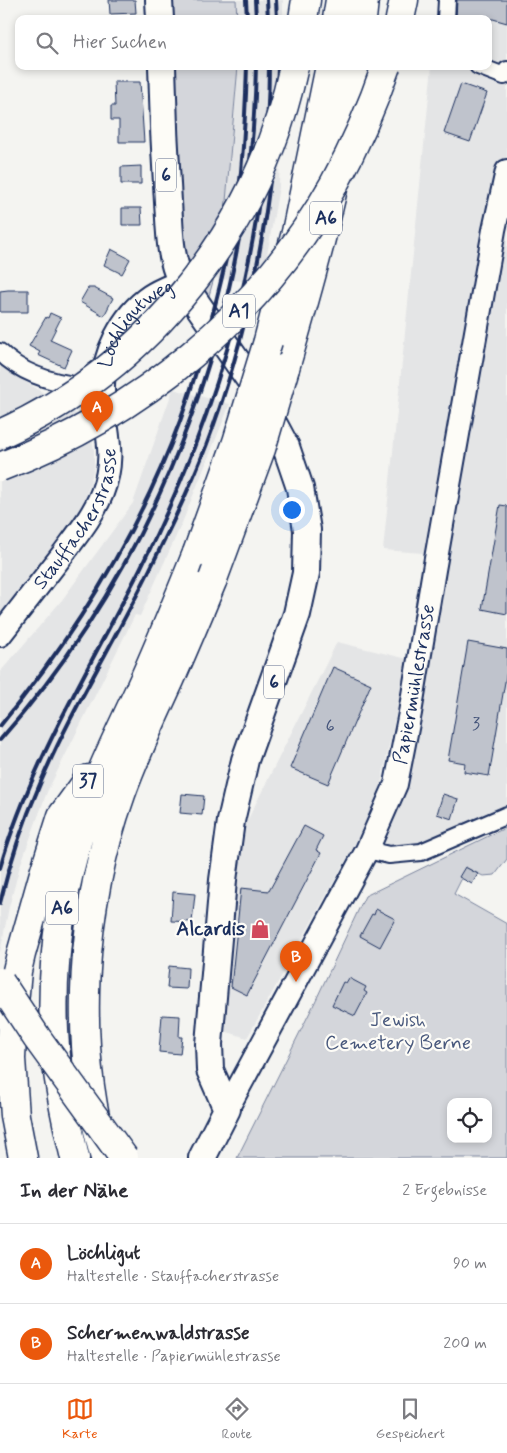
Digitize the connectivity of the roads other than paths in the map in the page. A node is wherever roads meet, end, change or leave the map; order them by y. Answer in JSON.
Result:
{"nodes":[{"id":1,"x":159,"y":0,"type":"edge"},
{"id":2,"x":306,"y":0,"type":"edge"},
{"id":3,"x":340,"y":0,"type":"edge"},
{"id":4,"x":364,"y":0,"type":"edge"},
{"id":5,"x":404,"y":0,"type":"edge"},
{"id":6,"x":447,"y":0,"type":"edge"},
{"id":7,"x":160,"y":15,"type":"edge"},
{"id":8,"x":304,"y":15,"type":"edge"},
{"id":9,"x":338,"y":15,"type":"edge"},
{"id":10,"x":362,"y":15,"type":"edge"},
{"id":11,"x":401,"y":15,"type":"edge"},
{"id":12,"x":446,"y":15,"type":"edge"},
{"id":13,"x":162,"y":70,"type":"edge"},
{"id":14,"x":293,"y":70,"type":"edge"},
{"id":15,"x":329,"y":70,"type":"edge"},
{"id":16,"x":354,"y":70,"type":"edge"},
{"id":17,"x":384,"y":70,"type":"edge"},
{"id":18,"x":488,"y":70,"type":"edge"},
{"id":19,"x":507,"y":70,"type":"edge"},
{"id":20,"x":507,"y":171,"type":"edge"},
{"id":21,"x":503,"y":209,"type":"edge"},
{"id":22,"x":181,"y":281,"type":"junction"},
{"id":23,"x":0,"y":352,"type":"edge"},
{"id":24,"x":103,"y":387,"type":"junction"},
{"id":25,"x":0,"y":434,"type":"edge"},
{"id":26,"x":0,"y":468,"type":"edge"},
{"id":27,"x":0,"y":635,"type":"edge"},
{"id":28,"x":114,"y":745,"type":"junction"},
{"id":29,"x":507,"y":816,"type":"edge"},
{"id":30,"x":367,"y":850,"type":"junction"},
{"id":31,"x":89,"y":930,"type":"junction"},
{"id":32,"x":9,"y":976,"type":"edge"},
{"id":33,"x":59,"y":1079,"type":"junction"},
{"id":34,"x":227,"y":1109,"type":"junction"},
{"id":35,"x":0,"y":1128,"type":"edge"},
{"id":36,"x":15,"y":1158,"type":"edge"},
{"id":37,"x":23,"y":1158,"type":"edge"},
{"id":38,"x":61,"y":1158,"type":"edge"},
{"id":39,"x":75,"y":1158,"type":"edge"},
{"id":40,"x":105,"y":1158,"type":"edge"},
{"id":41,"x":124,"y":1158,"type":"edge"},
{"id":42,"x":202,"y":1158,"type":"edge"}],
"edges":[{"from":1,"to":7,"type":"main road"},
{"from":2,"to":8,"type":"highway"},
{"from":3,"to":9,"type":"highway"},
{"from":4,"to":10,"type":"highway"},
{"from":5,"to":11,"type":"highway"},
{"from":6,"to":12,"type":"street"},
{"from":13,"to":22,"type":"main road","number":"6"},
{"from":14,"to":25,"type":"highway","bridge":true},
{"from":15,"to":28,"type":"highway","number":"A6","bridge":true},
{"from":16,"to":31,"type":"highway","number":"A6","bridge":true},
{"from":17,"to":26,"type":"highway","number":"A1","bridge":true},
{"from":18,"to":19,"type":"street"},
{"from":20,"to":21,"type":"main road","name":"Papiermühlestrasse"},
{"from":21,"to":30,"type":"main road","name":"Papiermühlestrasse"},
{"from":22,"to":24,"type":"main road","name":"Löchligutweg"},
{"from":22,"to":34,"type":"main road","number":"6"},
{"from":23,"to":24,"type":"street","name":"Löchligutweg"},
{"from":24,"to":27,"type":"main road","name":"Stauffacherstrasse"},
{"from":28,"to":32,"type":"highway","number":"37"},
{"from":28,"to":33,"type":"highway","number":"A6"},
{"from":29,"to":30,"type":"street"},
{"from":30,"to":34,"type":"main road","name":"Papiermühlestrasse"},
{"from":31,"to":40,"type":"highway","number":"A6"},
{"from":31,"to":41,"type":"highway"},
{"from":32,"to":37,"type":"highway"},
{"from":32,"to":41,"type":"highway","bridge":true},
{"from":33,"to":38,"type":"highway"},
{"from":33,"to":39,"type":"highway","number":"A6"},
{"from":34,"to":42,"type":"main road","name":"Papiermühlestrasse"},
{"from":35,"to":36,"type":"highway"}]}
